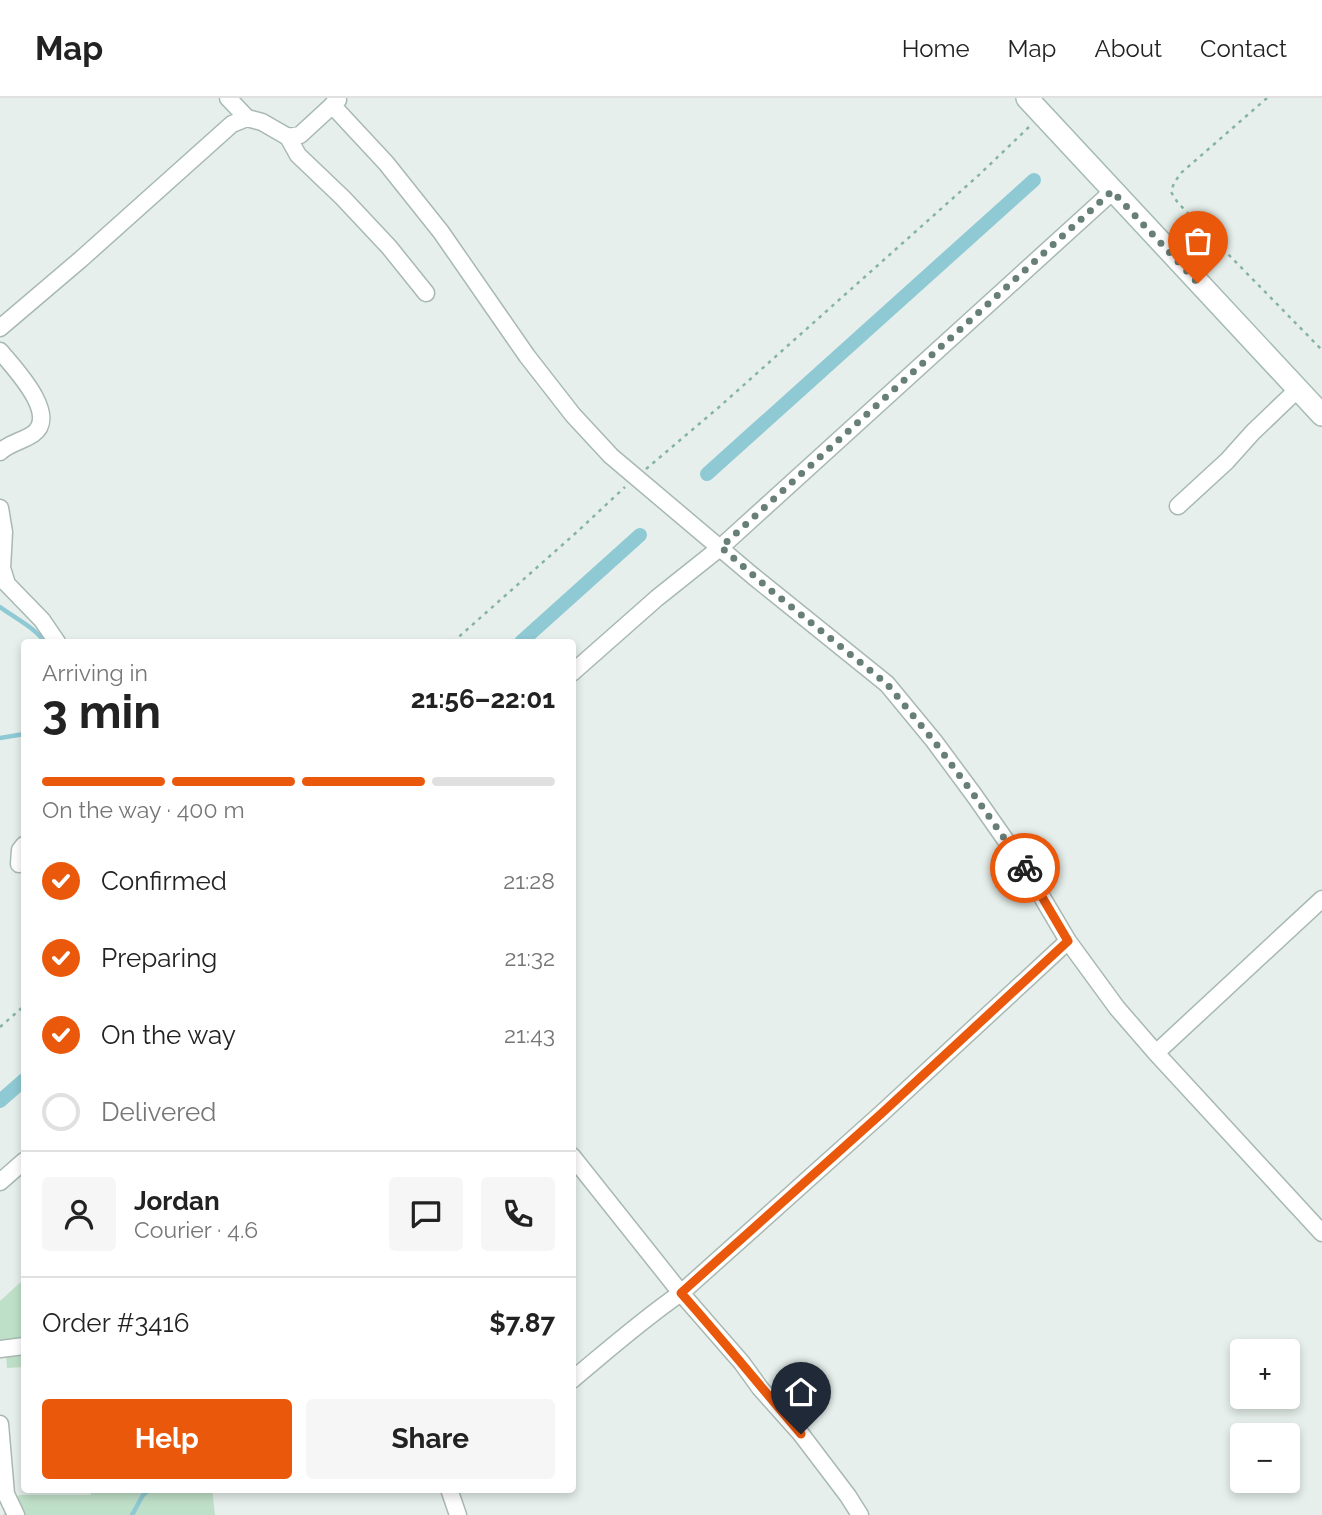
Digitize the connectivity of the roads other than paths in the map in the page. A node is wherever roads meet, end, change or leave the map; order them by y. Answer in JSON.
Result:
{"nodes":[{"id":1,"x":229,"y":98,"type":"edge"},
{"id":2,"x":1027,"y":98,"type":"edge"},
{"id":3,"x":336,"y":102,"type":"edge"},
{"id":4,"x":247,"y":118,"type":"junction"},
{"id":5,"x":288,"y":137,"type":"junction"},
{"id":6,"x":1109,"y":188,"type":"junction"},
{"id":7,"x":426,"y":293,"type":"dead end"},
{"id":8,"x":0,"y":327,"type":"edge"},
{"id":9,"x":0,"y":351,"type":"edge"},
{"id":10,"x":1298,"y":389,"type":"junction"},
{"id":11,"x":1322,"y":415,"type":"edge"},
{"id":12,"x":0,"y":452,"type":"edge"},
{"id":13,"x":1178,"y":506,"type":"dead end"},
{"id":14,"x":0,"y":508,"type":"edge"},
{"id":15,"x":721,"y":547,"type":"junction"},
{"id":16,"x":3,"y":586,"type":"edge"},
{"id":17,"x":55,"y":639,"type":"edge"},
{"id":18,"x":576,"y":669,"type":"edge"},
{"id":19,"x":21,"y":849,"type":"edge"},
{"id":20,"x":19,"y":864,"type":"dead end"},
{"id":21,"x":1322,"y":899,"type":"edge"},
{"id":22,"x":1068,"y":941,"type":"junction"},
{"id":23,"x":1156,"y":1053,"type":"junction"},
{"id":24,"x":576,"y":1161,"type":"edge"},
{"id":25,"x":21,"y":1164,"type":"edge"},
{"id":26,"x":0,"y":1182,"type":"edge"},
{"id":27,"x":1322,"y":1233,"type":"edge"},
{"id":28,"x":681,"y":1293,"type":"junction"},
{"id":29,"x":21,"y":1346,"type":"edge"},
{"id":30,"x":0,"y":1349,"type":"edge"},
{"id":31,"x":576,"y":1377,"type":"edge"},
{"id":32,"x":0,"y":1424,"type":"edge"},
{"id":33,"x":450,"y":1493,"type":"edge"},
{"id":34,"x":16,"y":1515,"type":"edge"},
{"id":35,"x":458,"y":1515,"type":"edge"},
{"id":36,"x":860,"y":1515,"type":"edge"}],
"edges":[{"from":1,"to":4,"type":"street"},
{"from":2,"to":6,"type":"main road"},
{"from":3,"to":5,"type":"street"},
{"from":3,"to":15,"type":"street"},
{"from":4,"to":5,"type":"street"},
{"from":4,"to":8,"type":"street"},
{"from":5,"to":7,"type":"street"},
{"from":6,"to":10,"type":"main road"},
{"from":6,"to":15,"type":"street"},
{"from":9,"to":12,"type":"street"},
{"from":10,"to":11,"type":"main road"},
{"from":10,"to":13,"type":"street"},
{"from":14,"to":16,"type":"street"},
{"from":15,"to":18,"type":"street"},
{"from":15,"to":22,"type":"street"},
{"from":16,"to":17,"type":"street"},
{"from":19,"to":20,"type":"street"},
{"from":21,"to":23,"type":"street"},
{"from":22,"to":23,"type":"street"},
{"from":22,"to":28,"type":"street"},
{"from":23,"to":27,"type":"street"},
{"from":24,"to":28,"type":"street"},
{"from":25,"to":26,"type":"street"},
{"from":28,"to":31,"type":"street"},
{"from":28,"to":36,"type":"street"},
{"from":29,"to":30,"type":"street"},
{"from":32,"to":34,"type":"street"},
{"from":33,"to":35,"type":"street"}]}
